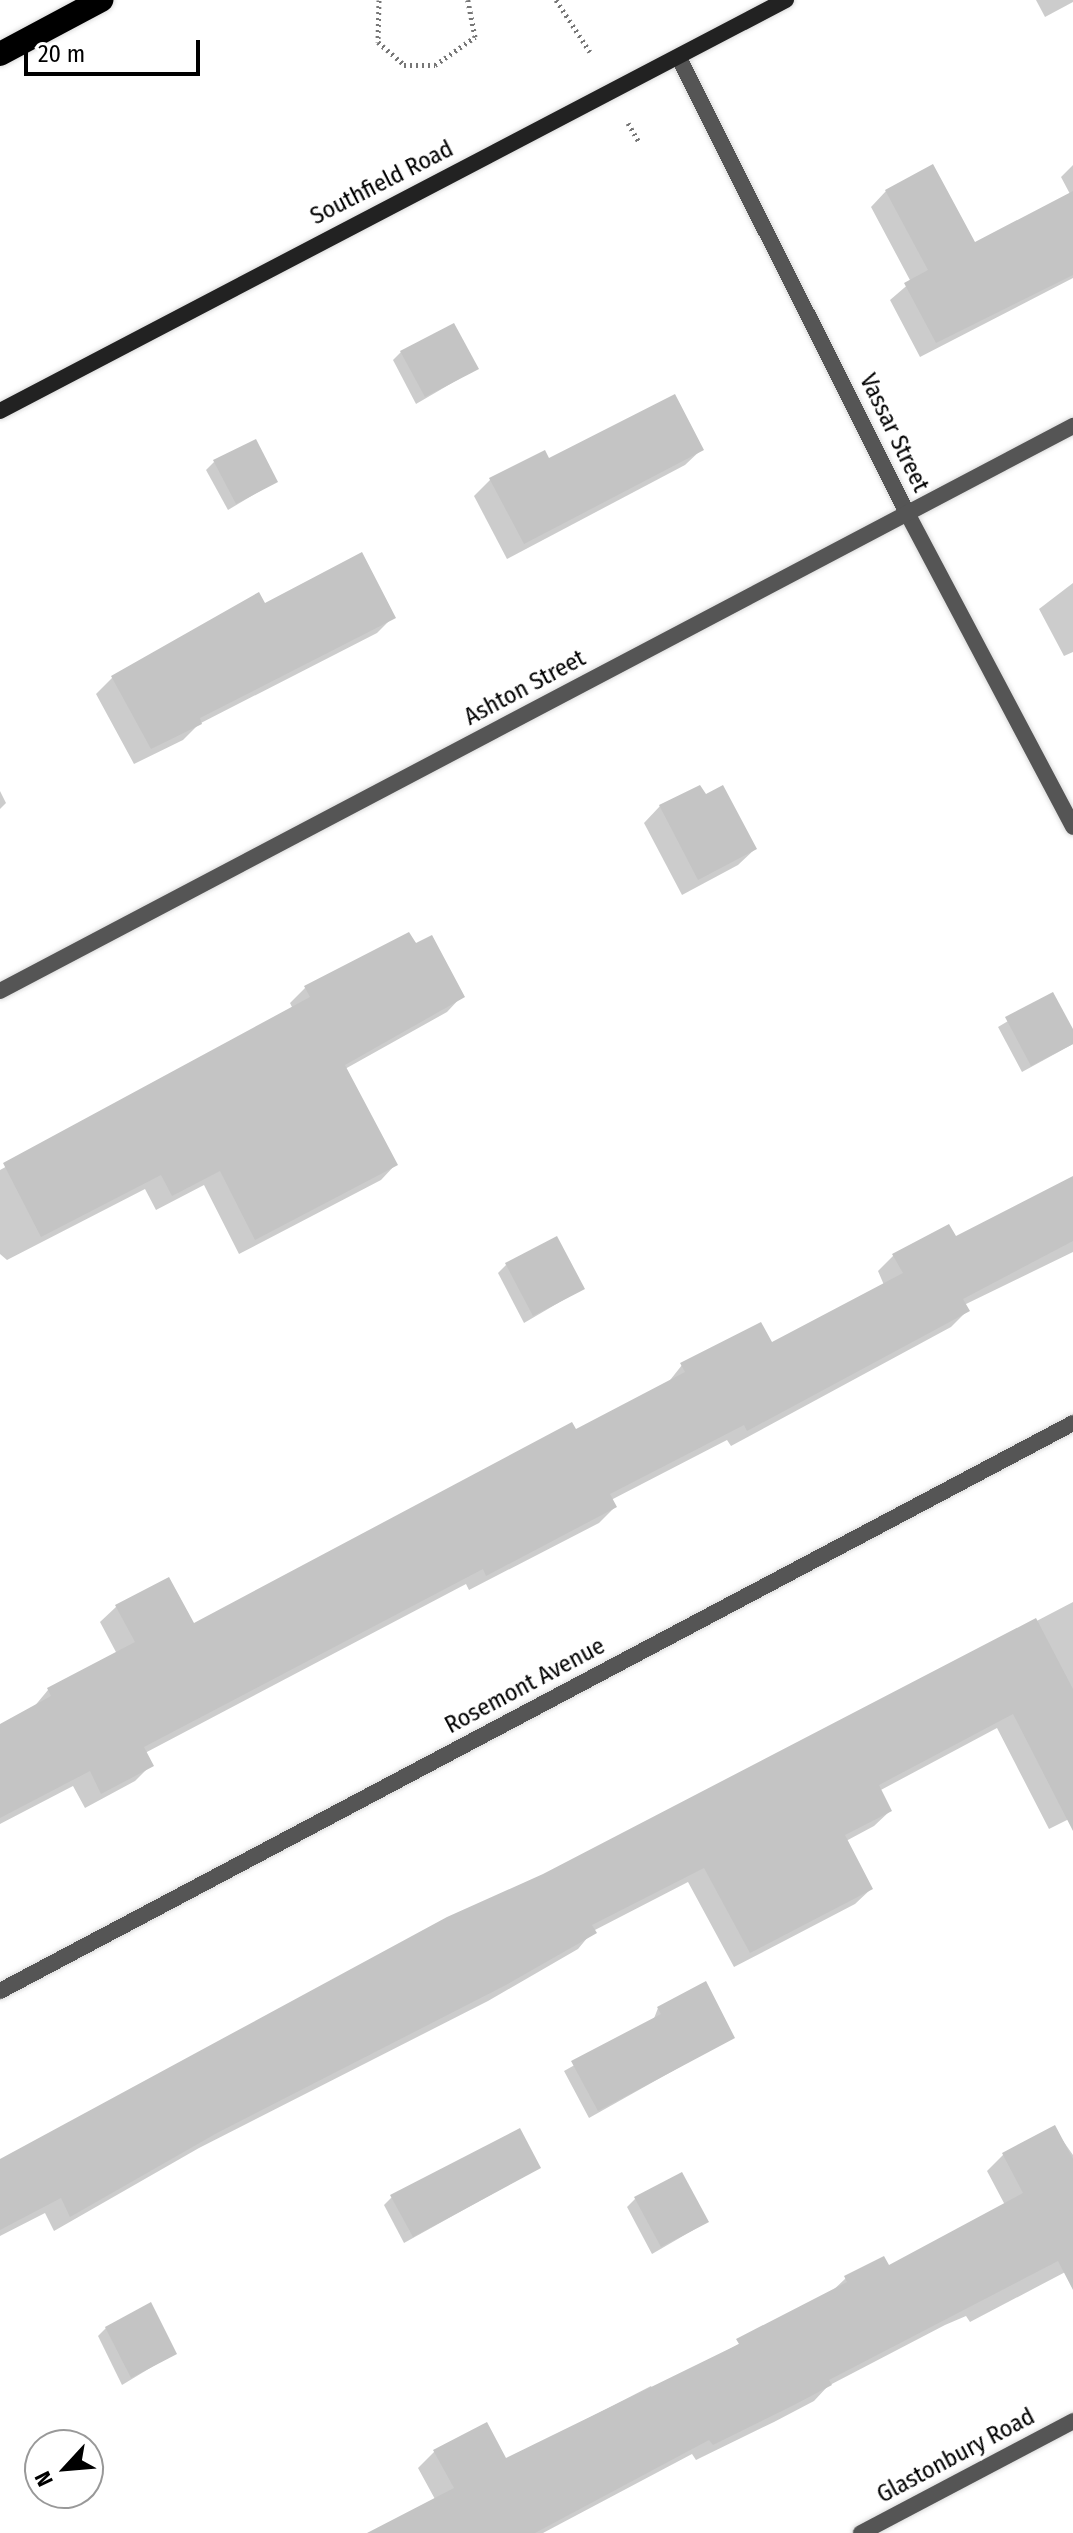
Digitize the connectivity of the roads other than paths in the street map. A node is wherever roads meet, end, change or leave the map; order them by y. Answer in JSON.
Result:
{"nodes":[{"id":1,"x":101,"y":0,"type":"edge"},
{"id":2,"x":786,"y":0,"type":"edge"},
{"id":3,"x":0,"y":54,"type":"edge"},
{"id":4,"x":679,"y":58,"type":"junction"},
{"id":5,"x":0,"y":411,"type":"edge"},
{"id":6,"x":1073,"y":426,"type":"edge"},
{"id":7,"x":907,"y":513,"type":"junction"},
{"id":8,"x":1073,"y":827,"type":"edge"},
{"id":9,"x":0,"y":991,"type":"edge"},
{"id":10,"x":1073,"y":1423,"type":"edge"},
{"id":11,"x":0,"y":1991,"type":"edge"},
{"id":12,"x":1073,"y":2421,"type":"edge"},
{"id":13,"x":861,"y":2533,"type":"edge"}],
"edges":[{"from":1,"to":3,"type":"highway"},
{"from":2,"to":4,"type":"main road","name":"Southfield Road"},
{"from":4,"to":5,"type":"main road","name":"Southfield Road"},
{"from":4,"to":7,"type":"street","name":"Vassar Street"},
{"from":6,"to":7,"type":"street","name":"Ashton Street"},
{"from":7,"to":8,"type":"street","name":"Vassar Street"},
{"from":7,"to":9,"type":"street","name":"Ashton Street"},
{"from":10,"to":11,"type":"street","name":"Rosemont Avenue"},
{"from":12,"to":13,"type":"street","name":"Glastonbury Road"}]}
